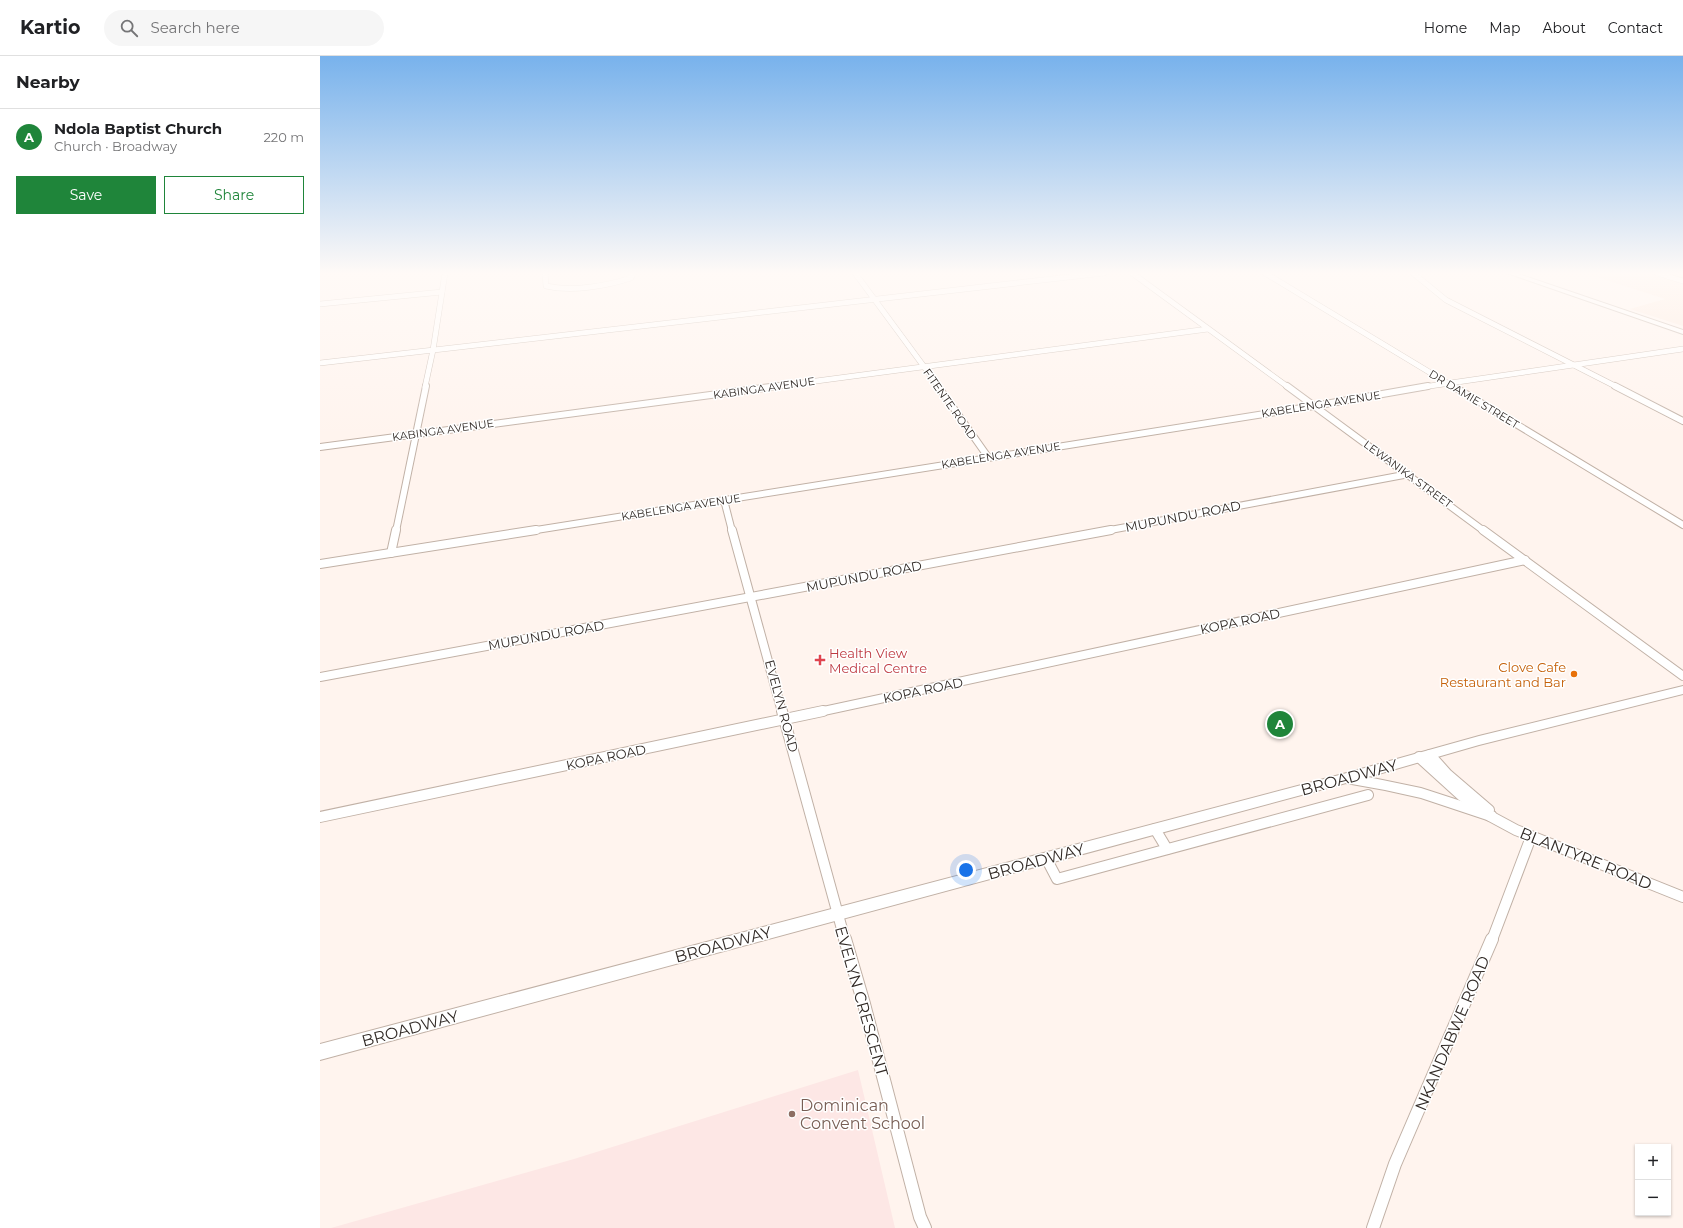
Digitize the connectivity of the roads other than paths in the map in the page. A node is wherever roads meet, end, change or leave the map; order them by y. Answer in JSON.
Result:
{"nodes":[{"id":1,"x":436,"y":328,"type":"edge"},
{"id":2,"x":626,"y":328,"type":"edge"},
{"id":3,"x":896,"y":328,"type":"edge"},
{"id":4,"x":1355,"y":328,"type":"edge"},
{"id":5,"x":1500,"y":328,"type":"edge"},
{"id":6,"x":1670,"y":328,"type":"edge"},
{"id":7,"x":1208,"y":329,"type":"joint"},
{"id":8,"x":1683,"y":332,"type":"edge"},
{"id":9,"x":1683,"y":349,"type":"edge"},
{"id":10,"x":433,"y":350,"type":"junction"},
{"id":11,"x":320,"y":363,"type":"edge"},
{"id":12,"x":924,"y":366,"type":"junction"},
{"id":13,"x":1575,"y":366,"type":"junction"},
{"id":14,"x":1446,"y":383,"type":"junction"},
{"id":15,"x":1314,"y":406,"type":"junction"},
{"id":16,"x":1683,"y":421,"type":"edge"},
{"id":17,"x":416,"y":434,"type":"junction"},
{"id":18,"x":320,"y":447,"type":"edge"},
{"id":19,"x":988,"y":457,"type":"junction"},
{"id":20,"x":1409,"y":474,"type":"junction"},
{"id":21,"x":724,"y":500,"type":"junction"},
{"id":22,"x":1683,"y":525,"type":"edge"},
{"id":23,"x":391,"y":553,"type":"junction"},
{"id":24,"x":1525,"y":560,"type":"junction"},
{"id":25,"x":320,"y":564,"type":"edge"},
{"id":26,"x":751,"y":597,"type":"junction"},
{"id":27,"x":1683,"y":676,"type":"edge"},
{"id":28,"x":320,"y":677,"type":"edge"},
{"id":29,"x":1683,"y":690,"type":"edge"},
{"id":30,"x":785,"y":719,"type":"junction"},
{"id":31,"x":1425,"y":756,"type":"junction"},
{"id":32,"x":1343,"y":779,"type":"junction"},
{"id":33,"x":1368,"y":795,"type":"dead end"},
{"id":34,"x":1490,"y":816,"type":"junction"},
{"id":35,"x":320,"y":817,"type":"edge"},
{"id":36,"x":1504,"y":823,"type":"junction"},
{"id":37,"x":1155,"y":829,"type":"junction"},
{"id":38,"x":1531,"y":837,"type":"junction"},
{"id":39,"x":1167,"y":849,"type":"junction"},
{"id":40,"x":1046,"y":858,"type":"junction"},
{"id":41,"x":1683,"y":897,"type":"edge"},
{"id":42,"x":837,"y":913,"type":"junction"},
{"id":43,"x":320,"y":1052,"type":"edge"},
{"id":44,"x":925,"y":1228,"type":"edge"},
{"id":45,"x":1374,"y":1228,"type":"edge"}],
"edges":[{"from":1,"to":10,"type":"street"},
{"from":2,"to":10,"type":"street"},
{"from":3,"to":12,"type":"street","name":"FITENTE ROAD"},
{"from":4,"to":14,"type":"street","name":"DR DAMIE STREET"},
{"from":5,"to":13,"type":"street"},
{"from":6,"to":8,"type":"main road"},
{"from":7,"to":12,"type":"street","name":"KABINGA AVENUE"},
{"from":7,"to":15,"type":"street","name":"LEWANIKA STREET"},
{"from":9,"to":13,"type":"street","name":"KABELENGA AVENUE"},
{"from":10,"to":11,"type":"street"},
{"from":10,"to":17,"type":"street"},
{"from":12,"to":17,"type":"street","name":"KABINGA AVENUE"},
{"from":12,"to":19,"type":"street","name":"FITENTE ROAD"},
{"from":13,"to":14,"type":"street","name":"KABELENGA AVENUE"},
{"from":13,"to":16,"type":"street"},
{"from":14,"to":15,"type":"street","name":"KABELENGA AVENUE"},
{"from":14,"to":22,"type":"street","name":"DR DAMIE STREET"},
{"from":15,"to":19,"type":"street","name":"KABELENGA AVENUE"},
{"from":15,"to":20,"type":"street","name":"LEWANIKA STREET"},
{"from":17,"to":18,"type":"street","name":"KABINGA AVENUE"},
{"from":17,"to":23,"type":"street"},
{"from":19,"to":21,"type":"street","name":"KABELENGA AVENUE"},
{"from":20,"to":24,"type":"street","name":"LEWANIKA STREET"},
{"from":20,"to":26,"type":"street","name":"MUPUNDU ROAD"},
{"from":21,"to":23,"type":"street","name":"KABELENGA AVENUE"},
{"from":21,"to":26,"type":"street","name":"EVELYN ROAD"},
{"from":23,"to":25,"type":"street","name":"KABELENGA AVENUE"},
{"from":24,"to":27,"type":"street","name":"LEWANIKA STREET"},
{"from":24,"to":30,"type":"street","name":"KOPA ROAD"},
{"from":26,"to":28,"type":"street","name":"MUPUNDU ROAD"},
{"from":26,"to":30,"type":"street","name":"EVELYN ROAD"},
{"from":29,"to":31,"type":"main road","name":"BROADWAY"},
{"from":30,"to":35,"type":"street","name":"KOPA ROAD"},
{"from":30,"to":42,"type":"street","name":"EVELYN ROAD"},
{"from":31,"to":32,"type":"main road","name":"BROADWAY"},
{"from":31,"to":34,"type":"street","name":"BLANTYRE ROAD"},
{"from":31,"to":36,"type":"street"},
{"from":32,"to":34,"type":"main road"},
{"from":32,"to":37,"type":"main road","name":"BROADWAY"},
{"from":33,"to":39,"type":"street"},
{"from":34,"to":36,"type":"street","name":"BLANTYRE ROAD"},
{"from":36,"to":38,"type":"street","name":"BLANTYRE ROAD"},
{"from":37,"to":39,"type":"street"},
{"from":37,"to":40,"type":"main road","name":"BROADWAY"},
{"from":38,"to":41,"type":"street","name":"BLANTYRE ROAD"},
{"from":38,"to":45,"type":"street","name":"NKANDABWE ROAD"},
{"from":39,"to":40,"type":"street"},
{"from":40,"to":42,"type":"main road","name":"BROADWAY"},
{"from":42,"to":43,"type":"main road","name":"BROADWAY"},
{"from":42,"to":44,"type":"street","name":"EVELYN CRESCENT"}]}
